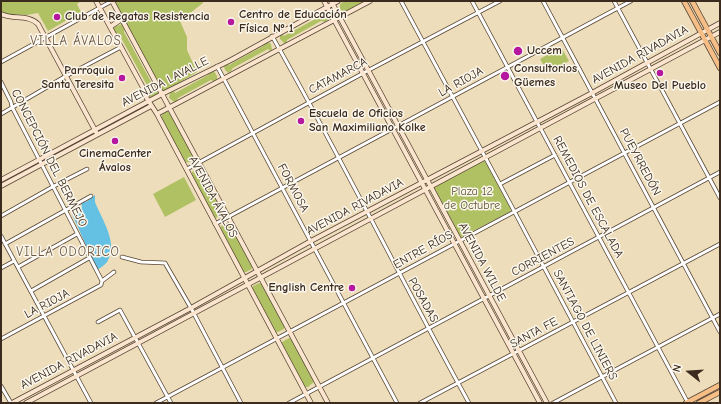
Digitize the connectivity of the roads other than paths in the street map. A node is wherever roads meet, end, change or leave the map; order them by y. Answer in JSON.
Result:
{"nodes":[{"id":1,"x":96,"y":1,"type":"edge"},
{"id":2,"x":112,"y":1,"type":"edge"},
{"id":3,"x":324,"y":1,"type":"edge"},
{"id":4,"x":338,"y":1,"type":"edge"},
{"id":5,"x":370,"y":1,"type":"edge"},
{"id":6,"x":401,"y":1,"type":"edge"},
{"id":7,"x":472,"y":1,"type":"edge"},
{"id":8,"x":500,"y":1,"type":"edge"},
{"id":9,"x":543,"y":1,"type":"edge"},
{"id":10,"x":614,"y":1,"type":"edge"},
{"id":11,"x":631,"y":1,"type":"edge"},
{"id":12,"x":684,"y":1,"type":"edge"},
{"id":13,"x":692,"y":1,"type":"edge"},
{"id":14,"x":332,"y":2,"type":"edge"},
{"id":15,"x":327,"y":7,"type":"junction"},
{"id":16,"x":100,"y":8,"type":"junction"},
{"id":17,"x":618,"y":8,"type":"junction"},
{"id":18,"x":478,"y":12,"type":"junction"},
{"id":19,"x":1,"y":14,"type":"edge"},
{"id":20,"x":340,"y":17,"type":"junction"},
{"id":21,"x":122,"y":19,"type":"junction"},
{"id":22,"x":333,"y":20,"type":"junction"},
{"id":23,"x":720,"y":23,"type":"edge"},
{"id":24,"x":110,"y":27,"type":"junction"},
{"id":25,"x":707,"y":30,"type":"junction"},
{"id":26,"x":720,"y":32,"type":"edge"},
{"id":27,"x":701,"y":33,"type":"junction"},
{"id":28,"x":272,"y":36,"type":"junction"},
{"id":29,"x":711,"y":37,"type":"junction"},
{"id":30,"x":46,"y":38,"type":"junction"},
{"id":31,"x":563,"y":38,"type":"junction"},
{"id":32,"x":705,"y":40,"type":"junction"},
{"id":33,"x":423,"y":41,"type":"junction"},
{"id":34,"x":121,"y":47,"type":"junction"},
{"id":35,"x":279,"y":49,"type":"junction"},
{"id":36,"x":720,"y":53,"type":"edge"},
{"id":37,"x":1,"y":62,"type":"edge"},
{"id":38,"x":647,"y":63,"type":"junction"},
{"id":39,"x":217,"y":66,"type":"junction"},
{"id":40,"x":508,"y":66,"type":"junction"},
{"id":41,"x":720,"y":68,"type":"edge"},
{"id":42,"x":651,"y":69,"type":"junction"},
{"id":43,"x":369,"y":70,"type":"junction"},
{"id":44,"x":363,"y":73,"type":"junction"},
{"id":45,"x":66,"y":76,"type":"junction"},
{"id":46,"x":224,"y":78,"type":"junction"},
{"id":47,"x":1,"y":82,"type":"edge"},
{"id":48,"x":592,"y":93,"type":"junction"},
{"id":49,"x":162,"y":94,"type":"junction"},
{"id":50,"x":453,"y":98,"type":"junction"},
{"id":51,"x":596,"y":98,"type":"junction"},
{"id":52,"x":150,"y":101,"type":"junction"},
{"id":53,"x":720,"y":102,"type":"edge"},
{"id":54,"x":308,"y":103,"type":"junction"},
{"id":55,"x":151,"y":106,"type":"junction"},
{"id":56,"x":12,"y":107,"type":"junction"},
{"id":57,"x":170,"y":107,"type":"junction"},
{"id":58,"x":563,"y":108,"type":"junction"},
{"id":59,"x":1,"y":114,"type":"edge"},
{"id":60,"x":157,"y":114,"type":"junction"},
{"id":61,"x":566,"y":114,"type":"junction"},
{"id":62,"x":537,"y":122,"type":"junction"},
{"id":63,"x":680,"y":123,"type":"junction"},
{"id":64,"x":398,"y":126,"type":"junction"},
{"id":65,"x":540,"y":128,"type":"junction"},
{"id":66,"x":392,"y":129,"type":"junction"},
{"id":67,"x":96,"y":132,"type":"junction"},
{"id":68,"x":253,"y":132,"type":"junction"},
{"id":69,"x":482,"y":150,"type":"junction"},
{"id":70,"x":624,"y":152,"type":"junction"},
{"id":71,"x":556,"y":155,"type":"junction"},
{"id":72,"x":485,"y":157,"type":"junction"},
{"id":73,"x":338,"y":159,"type":"junction"},
{"id":74,"x":40,"y":162,"type":"junction"},
{"id":75,"x":198,"y":162,"type":"junction"},
{"id":76,"x":187,"y":169,"type":"junction"},
{"id":77,"x":87,"y":170,"type":"dead end"},
{"id":78,"x":720,"y":172,"type":"edge"},
{"id":79,"x":710,"y":178,"type":"junction"},
{"id":80,"x":1,"y":180,"type":"edge"},
{"id":81,"x":427,"y":181,"type":"junction"},
{"id":82,"x":569,"y":182,"type":"junction"},
{"id":83,"x":422,"y":184,"type":"junction"},
{"id":84,"x":500,"y":184,"type":"junction"},
{"id":85,"x":1,"y":186,"type":"edge"},
{"id":86,"x":54,"y":186,"type":"junction"},
{"id":87,"x":430,"y":186,"type":"junction"},
{"id":88,"x":283,"y":188,"type":"junction"},
{"id":89,"x":424,"y":189,"type":"junction"},
{"id":90,"x":90,"y":196,"type":"dead end"},
{"id":91,"x":720,"y":198,"type":"edge"},
{"id":92,"x":654,"y":208,"type":"junction"},
{"id":93,"x":66,"y":211,"type":"junction"},
{"id":94,"x":367,"y":212,"type":"junction"},
{"id":95,"x":515,"y":212,"type":"junction"},
{"id":96,"x":1,"y":216,"type":"edge"},
{"id":97,"x":228,"y":218,"type":"junction"},
{"id":98,"x":370,"y":218,"type":"junction"},
{"id":99,"x":216,"y":224,"type":"junction"},
{"id":100,"x":78,"y":234,"type":"junction"},
{"id":101,"x":1,"y":236,"type":"edge"},
{"id":102,"x":599,"y":238,"type":"junction"},
{"id":103,"x":459,"y":240,"type":"junction"},
{"id":104,"x":311,"y":241,"type":"junction"},
{"id":105,"x":454,"y":243,"type":"junction"},
{"id":106,"x":5,"y":244,"type":"junction"},
{"id":107,"x":720,"y":244,"type":"edge"},
{"id":108,"x":315,"y":249,"type":"junction"},
{"id":109,"x":122,"y":257,"type":"dead end"},
{"id":110,"x":89,"y":258,"type":"junction"},
{"id":111,"x":14,"y":261,"type":"junction"},
{"id":112,"x":684,"y":263,"type":"junction"},
{"id":113,"x":18,"y":267,"type":"junction"},
{"id":114,"x":544,"y":267,"type":"junction"},
{"id":115,"x":1,"y":268,"type":"edge"},
{"id":116,"x":257,"y":271,"type":"junction"},
{"id":117,"x":114,"y":272,"type":"dead end"},
{"id":118,"x":398,"y":274,"type":"junction"},
{"id":119,"x":245,"y":278,"type":"junction"},
{"id":120,"x":260,"y":278,"type":"junction"},
{"id":121,"x":102,"y":283,"type":"junction"},
{"id":122,"x":248,"y":284,"type":"junction"},
{"id":123,"x":30,"y":291,"type":"junction"},
{"id":124,"x":628,"y":292,"type":"junction"},
{"id":125,"x":490,"y":296,"type":"junction"},
{"id":126,"x":483,"y":299,"type":"junction"},
{"id":127,"x":344,"y":303,"type":"junction"},
{"id":128,"x":191,"y":308,"type":"junction"},
{"id":129,"x":194,"y":313,"type":"junction"},
{"id":130,"x":720,"y":314,"type":"edge"},
{"id":131,"x":44,"y":316,"type":"junction"},
{"id":132,"x":713,"y":318,"type":"junction"},
{"id":133,"x":98,"y":322,"type":"dead end"},
{"id":134,"x":573,"y":322,"type":"junction"},
{"id":135,"x":429,"y":329,"type":"junction"},
{"id":136,"x":290,"y":332,"type":"junction"},
{"id":137,"x":720,"y":332,"type":"edge"},
{"id":138,"x":136,"y":337,"type":"junction"},
{"id":139,"x":1,"y":338,"type":"edge"},
{"id":140,"x":277,"y":338,"type":"junction"},
{"id":141,"x":138,"y":342,"type":"junction"},
{"id":142,"x":658,"y":347,"type":"junction"},
{"id":143,"x":519,"y":351,"type":"junction"},
{"id":144,"x":514,"y":354,"type":"junction"},
{"id":145,"x":374,"y":357,"type":"junction"},
{"id":146,"x":222,"y":367,"type":"junction"},
{"id":147,"x":73,"y":370,"type":"junction"},
{"id":148,"x":76,"y":376,"type":"junction"},
{"id":149,"x":602,"y":377,"type":"junction"},
{"id":150,"x":458,"y":383,"type":"junction"},
{"id":151,"x":720,"y":385,"type":"edge"},
{"id":152,"x":1,"y":386,"type":"edge"},
{"id":153,"x":319,"y":387,"type":"junction"},
{"id":154,"x":720,"y":392,"type":"edge"},
{"id":155,"x":306,"y":394,"type":"junction"},
{"id":156,"x":168,"y":397,"type":"junction"},
{"id":157,"x":11,"y":403,"type":"edge"},
{"id":158,"x":26,"y":403,"type":"edge"},
{"id":159,"x":91,"y":403,"type":"edge"},
{"id":160,"x":156,"y":403,"type":"edge"},
{"id":161,"x":171,"y":403,"type":"edge"},
{"id":162,"x":242,"y":403,"type":"edge"},
{"id":163,"x":289,"y":403,"type":"edge"},
{"id":164,"x":311,"y":403,"type":"edge"},
{"id":165,"x":328,"y":403,"type":"edge"},
{"id":166,"x":398,"y":403,"type":"edge"},
{"id":167,"x":420,"y":403,"type":"edge"},
{"id":168,"x":469,"y":403,"type":"edge"},
{"id":169,"x":540,"y":403,"type":"edge"},
{"id":170,"x":547,"y":403,"type":"edge"},
{"id":171,"x":553,"y":403,"type":"edge"},
{"id":172,"x":616,"y":403,"type":"edge"},
{"id":173,"x":687,"y":403,"type":"edge"},
{"id":174,"x":699,"y":403,"type":"edge"}],
"edges":[{"from":1,"to":16,"type":"main road","name":"AVENIDA ÁVALOS"},
{"from":2,"to":16,"type":"street"},
{"from":2,"to":21,"type":"main road","name":"AVENIDA ÁVALOS"},
{"from":3,"to":15,"type":"main road","name":"AVENIDA WILDE"},
{"from":4,"to":14,"type":"main road","name":"AVENIDA LAVALLE"},
{"from":5,"to":20,"type":"main road","name":"AVENIDA LAVALLE"},
{"from":6,"to":33,"type":"street","name":"SANTIAGO DE LINIERS"},
{"from":7,"to":18,"type":"street","name":"REMEDIOS DE ESCALADA"},
{"from":8,"to":18,"type":"street","name":"CATAMARCA"},
{"from":9,"to":31,"type":"street","name":"PUEYRREDÓN"},
{"from":10,"to":17,"type":"street"},
{"from":11,"to":17,"type":"street","name":"LA RIOJA"},
{"from":12,"to":27,"type":"main road"},
{"from":13,"to":25,"type":"main road"},
{"from":14,"to":15,"type":"main road","name":"AVENIDA LAVALLE"},
{"from":14,"to":20,"type":"main road","name":"AVENIDA WILDE"},
{"from":15,"to":22,"type":"main road","name":"AVENIDA WILDE"},
{"from":15,"to":28,"type":"main road","name":"AVENIDA LAVALLE"},
{"from":16,"to":24,"type":"main road","name":"AVENIDA ÁVALOS"},
{"from":16,"to":30,"type":"street"},
{"from":17,"to":31,"type":"street","name":"LA RIOJA"},
{"from":17,"to":38,"type":"street"},
{"from":18,"to":33,"type":"street","name":"CATAMARCA"},
{"from":18,"to":40,"type":"street","name":"REMEDIOS DE ESCALADA"},
{"from":19,"to":30,"type":"main road"},
{"from":20,"to":22,"type":"main road","name":"AVENIDA LAVALLE"},
{"from":20,"to":43,"type":"main road","name":"AVENIDA WILDE"},
{"from":21,"to":24,"type":"main road"},
{"from":21,"to":49,"type":"main road","name":"AVENIDA ÁVALOS"},
{"from":22,"to":35,"type":"main road","name":"AVENIDA LAVALLE"},
{"from":22,"to":44,"type":"main road","name":"AVENIDA WILDE"},
{"from":23,"to":25,"type":"main road","name":"AVENIDA RIVADAVIA"},
{"from":24,"to":34,"type":"main road","name":"AVENIDA ÁVALOS"},
{"from":25,"to":27,"type":"main road","name":"AVENIDA RIVADAVIA"},
{"from":25,"to":29,"type":"main road"},
{"from":26,"to":29,"type":"main road","name":"AVENIDA RIVADAVIA"},
{"from":27,"to":32,"type":"main road"},
{"from":27,"to":38,"type":"main road","name":"AVENIDA RIVADAVIA"},
{"from":28,"to":35,"type":"street","name":"POSADAS"},
{"from":28,"to":39,"type":"main road","name":"AVENIDA LAVALLE"},
{"from":29,"to":32,"type":"main road","name":"AVENIDA RIVADAVIA"},
{"from":29,"to":36,"type":"main road"},
{"from":30,"to":37,"type":"street"},
{"from":30,"to":45,"type":"main road"},
{"from":31,"to":40,"type":"street","name":"LA RIOJA"},
{"from":31,"to":48,"type":"street","name":"PUEYRREDÓN"},
{"from":32,"to":41,"type":"main road"},
{"from":32,"to":42,"type":"main road","name":"AVENIDA RIVADAVIA"},
{"from":33,"to":43,"type":"street","name":"CATAMARCA"},
{"from":33,"to":50,"type":"street","name":"SANTIAGO DE LINIERS"},
{"from":34,"to":45,"type":"street"},
{"from":34,"to":52,"type":"main road","name":"AVENIDA ÁVALOS"},
{"from":35,"to":46,"type":"main road","name":"AVENIDA LAVALLE"},
{"from":35,"to":54,"type":"street","name":"POSADAS"},
{"from":38,"to":42,"type":"street"},
{"from":38,"to":48,"type":"main road","name":"AVENIDA RIVADAVIA"},
{"from":39,"to":46,"type":"street","name":"FORMOSA"},
{"from":39,"to":49,"type":"main road","name":"AVENIDA LAVALLE"},
{"from":40,"to":50,"type":"street","name":"LA RIOJA"},
{"from":40,"to":62,"type":"street","name":"REMEDIOS DE ESCALADA"},
{"from":42,"to":51,"type":"main road","name":"AVENIDA RIVADAVIA"},
{"from":42,"to":63,"type":"street"},
{"from":43,"to":44,"type":"street","name":"CATAMARCA"},
{"from":43,"to":64,"type":"main road","name":"AVENIDA WILDE"},
{"from":44,"to":54,"type":"street","name":"CATAMARCA"},
{"from":44,"to":66,"type":"main road","name":"AVENIDA WILDE"},
{"from":45,"to":56,"type":"street"},
{"from":45,"to":67,"type":"main road"},
{"from":46,"to":57,"type":"main road","name":"AVENIDA LAVALLE"},
{"from":46,"to":68,"type":"street","name":"FORMOSA"},
{"from":47,"to":56,"type":"street","name":"CONCEPCIÓN DEL BERMEJO"},
{"from":48,"to":51,"type":"street","name":"PUEYRREDÓN"},
{"from":48,"to":58,"type":"main road","name":"AVENIDA RIVADAVIA"},
{"from":49,"to":52,"type":"main road","name":"AVENIDA LAVALLE"},
{"from":49,"to":57,"type":"main road","name":"AVENIDA ÁVALOS"},
{"from":50,"to":64,"type":"street","name":"LA RIOJA"},
{"from":50,"to":69,"type":"street","name":"SANTIAGO DE LINIERS"},
{"from":51,"to":61,"type":"main road","name":"AVENIDA RIVADAVIA"},
{"from":51,"to":70,"type":"street","name":"PUEYRREDÓN"},
{"from":52,"to":55,"type":"main road","name":"AVENIDA ÁVALOS"},
{"from":52,"to":67,"type":"main road","name":"AVENIDA LAVALLE"},
{"from":53,"to":63,"type":"street","name":"ENTRE RÍOS"},
{"from":54,"to":68,"type":"street","name":"CATAMARCA"},
{"from":54,"to":73,"type":"street","name":"POSADAS"},
{"from":55,"to":60,"type":"main road","name":"AVENIDA ÁVALOS"},
{"from":55,"to":67,"type":"main road","name":"AVENIDA LAVALLE"},
{"from":56,"to":59,"type":"street"},
{"from":56,"to":74,"type":"street","name":"CONCEPCIÓN DEL BERMEJO"},
{"from":57,"to":60,"type":"main road","name":"AVENIDA LAVALLE"},
{"from":57,"to":75,"type":"main road","name":"AVENIDA ÁVALOS"},
{"from":58,"to":61,"type":"main road"},
{"from":58,"to":62,"type":"main road","name":"AVENIDA RIVADAVIA"},
{"from":60,"to":76,"type":"main road","name":"AVENIDA ÁVALOS"},
{"from":61,"to":65,"type":"main road","name":"AVENIDA RIVADAVIA"},
{"from":62,"to":65,"type":"street","name":"REMEDIOS DE ESCALADA"},
{"from":62,"to":69,"type":"main road","name":"AVENIDA RIVADAVIA"},
{"from":63,"to":70,"type":"street","name":"ENTRE RÍOS"},
{"from":63,"to":79,"type":"street"},
{"from":64,"to":66,"type":"street","name":"LA RIOJA"},
{"from":64,"to":81,"type":"main road","name":"AVENIDA WILDE"},
{"from":65,"to":71,"type":"street","name":"REMEDIOS DE ESCALADA"},
{"from":65,"to":72,"type":"main road","name":"AVENIDA RIVADAVIA"},
{"from":66,"to":73,"type":"street","name":"LA RIOJA"},
{"from":66,"to":83,"type":"main road","name":"AVENIDA WILDE"},
{"from":67,"to":74,"type":"main road","name":"AVENIDA LAVALLE"},
{"from":68,"to":75,"type":"street","name":"CATAMARCA"},
{"from":68,"to":88,"type":"street","name":"FORMOSA"},
{"from":69,"to":72,"type":"street","name":"SANTIAGO DE LINIERS"},
{"from":69,"to":81,"type":"main road","name":"AVENIDA RIVADAVIA"},
{"from":70,"to":82,"type":"street","name":"ENTRE RÍOS"},
{"from":70,"to":92,"type":"street","name":"PUEYRREDÓN"},
{"from":71,"to":82,"type":"street","name":"REMEDIOS DE ESCALADA"},
{"from":71,"to":84,"type":"street"},
{"from":72,"to":84,"type":"street","name":"SANTIAGO DE LINIERS"},
{"from":72,"to":87,"type":"main road","name":"AVENIDA RIVADAVIA"},
{"from":73,"to":88,"type":"street","name":"LA RIOJA"},
{"from":73,"to":94,"type":"street","name":"POSADAS"},
{"from":74,"to":80,"type":"main road","name":"AVENIDA LAVALLE"},
{"from":74,"to":85,"type":"main road","name":"AVENIDA LAVALLE"},
{"from":74,"to":86,"type":"street","name":"CONCEPCIÓN DEL BERMEJO"},
{"from":75,"to":76,"type":"street","name":"CATAMARCA"},
{"from":75,"to":97,"type":"main road","name":"AVENIDA ÁVALOS"},
{"from":76,"to":99,"type":"main road","name":"AVENIDA ÁVALOS"},
{"from":77,"to":86,"type":"street"},
{"from":78,"to":79,"type":"street","name":"CORRIENTES"},
{"from":79,"to":91,"type":"street"},
{"from":79,"to":92,"type":"street","name":"CORRIENTES"},
{"from":81,"to":83,"type":"main road","name":"AVENIDA RIVADAVIA"},
{"from":81,"to":87,"type":"main road","name":"AVENIDA WILDE"},
{"from":82,"to":95,"type":"street","name":"ENTRE RÍOS"},
{"from":82,"to":102,"type":"street","name":"REMEDIOS DE ESCALADA"},
{"from":83,"to":89,"type":"main road","name":"AVENIDA WILDE"},
{"from":83,"to":94,"type":"main road","name":"AVENIDA RIVADAVIA"},
{"from":84,"to":95,"type":"street","name":"SANTIAGO DE LINIERS"},
{"from":86,"to":93,"type":"street","name":"CONCEPCIÓN DEL BERMEJO"},
{"from":86,"to":96,"type":"street"},
{"from":87,"to":89,"type":"main road","name":"AVENIDA RIVADAVIA"},
{"from":87,"to":103,"type":"main road","name":"AVENIDA WILDE"},
{"from":88,"to":97,"type":"street","name":"LA RIOJA"},
{"from":88,"to":104,"type":"street","name":"FORMOSA"},
{"from":89,"to":98,"type":"main road","name":"AVENIDA RIVADAVIA"},
{"from":89,"to":105,"type":"main road","name":"AVENIDA WILDE"},
{"from":90,"to":93,"type":"street"},
{"from":92,"to":102,"type":"street","name":"CORRIENTES"},
{"from":92,"to":112,"type":"street","name":"PUEYRREDÓN"},
{"from":93,"to":100,"type":"street","name":"CONCEPCIÓN DEL BERMEJO"},
{"from":93,"to":106,"type":"street"},
{"from":94,"to":98,"type":"street","name":"POSADAS"},
{"from":94,"to":104,"type":"main road","name":"AVENIDA RIVADAVIA"},
{"from":95,"to":103,"type":"street","name":"ENTRE RÍOS"},
{"from":95,"to":114,"type":"street","name":"SANTIAGO DE LINIERS"},
{"from":97,"to":99,"type":"street","name":"LA RIOJA"},
{"from":97,"to":116,"type":"main road","name":"AVENIDA ÁVALOS"},
{"from":98,"to":108,"type":"main road","name":"AVENIDA RIVADAVIA"},
{"from":98,"to":118,"type":"street","name":"POSADAS"},
{"from":99,"to":119,"type":"main road","name":"AVENIDA ÁVALOS"},
{"from":100,"to":110,"type":"street","name":"CONCEPCIÓN DEL BERMEJO"},
{"from":100,"to":113,"type":"street"},
{"from":101,"to":106,"type":"street"},
{"from":102,"to":114,"type":"street","name":"CORRIENTES"},
{"from":102,"to":124,"type":"street","name":"REMEDIOS DE ESCALADA"},
{"from":103,"to":105,"type":"street","name":"ENTRE RÍOS"},
{"from":103,"to":125,"type":"main road","name":"AVENIDA WILDE"},
{"from":104,"to":108,"type":"street","name":"FORMOSA"},
{"from":104,"to":116,"type":"main road","name":"AVENIDA RIVADAVIA"},
{"from":105,"to":118,"type":"street","name":"ENTRE RÍOS"},
{"from":105,"to":126,"type":"main road","name":"AVENIDA WILDE"},
{"from":106,"to":111,"type":"street"},
{"from":107,"to":112,"type":"street","name":"SANTA FE"},
{"from":108,"to":120,"type":"main road","name":"AVENIDA RIVADAVIA"},
{"from":108,"to":127,"type":"street","name":"FORMOSA"},
{"from":109,"to":128,"type":"street"},
{"from":110,"to":121,"type":"street","name":"CONCEPCIÓN DEL BERMEJO"},
{"from":110,"to":123,"type":"street"},
{"from":111,"to":113,"type":"street"},
{"from":111,"to":115,"type":"street"},
{"from":112,"to":124,"type":"street","name":"SANTA FE"},
{"from":112,"to":132,"type":"street","name":"PUEYRREDÓN"},
{"from":113,"to":123,"type":"street"},
{"from":114,"to":125,"type":"street","name":"CORRIENTES"},
{"from":114,"to":134,"type":"street","name":"SANTIAGO DE LINIERS"},
{"from":116,"to":119,"type":"main road","name":"AVENIDA RIVADAVIA"},
{"from":116,"to":120,"type":"main road","name":"AVENIDA ÁVALOS"},
{"from":117,"to":121,"type":"street","name":"LA RIOJA"},
{"from":118,"to":127,"type":"street","name":"ENTRE RÍOS"},
{"from":118,"to":135,"type":"street","name":"POSADAS"},
{"from":119,"to":122,"type":"main road","name":"AVENIDA ÁVALOS"},
{"from":119,"to":128,"type":"main road","name":"AVENIDA RIVADAVIA"},
{"from":120,"to":122,"type":"main road","name":"AVENIDA RIVADAVIA"},
{"from":120,"to":136,"type":"main road","name":"AVENIDA ÁVALOS"},
{"from":121,"to":131,"type":"street","name":"LA RIOJA"},
{"from":122,"to":129,"type":"main road","name":"AVENIDA RIVADAVIA"},
{"from":122,"to":140,"type":"main road","name":"AVENIDA ÁVALOS"},
{"from":123,"to":131,"type":"street"},
{"from":124,"to":134,"type":"street","name":"SANTA FE"},
{"from":124,"to":142,"type":"street","name":"REMEDIOS DE ESCALADA"},
{"from":125,"to":126,"type":"street","name":"CORRIENTES"},
{"from":125,"to":143,"type":"main road","name":"AVENIDA WILDE"},
{"from":126,"to":135,"type":"street","name":"CORRIENTES"},
{"from":126,"to":144,"type":"main road","name":"AVENIDA WILDE"},
{"from":127,"to":136,"type":"street","name":"ENTRE RÍOS"},
{"from":127,"to":145,"type":"street","name":"FORMOSA"},
{"from":128,"to":129,"type":"street"},
{"from":128,"to":138,"type":"main road","name":"AVENIDA RIVADAVIA"},
{"from":129,"to":141,"type":"main road","name":"AVENIDA RIVADAVIA"},
{"from":129,"to":146,"type":"street"},
{"from":130,"to":132,"type":"street"},
{"from":131,"to":139,"type":"street","name":"LA RIOJA"},
{"from":131,"to":147,"type":"street"},
{"from":132,"to":137,"type":"street","name":"PUEYRREDÓN"},
{"from":132,"to":142,"type":"street"},
{"from":133,"to":138,"type":"street"},
{"from":134,"to":143,"type":"street","name":"SANTA FE"},
{"from":134,"to":149,"type":"street","name":"SANTIAGO DE LINIERS"},
{"from":135,"to":145,"type":"street","name":"CORRIENTES"},
{"from":135,"to":150,"type":"street","name":"POSADAS"},
{"from":136,"to":140,"type":"street","name":"ENTRE RÍOS"},
{"from":136,"to":153,"type":"main road","name":"AVENIDA ÁVALOS"},
{"from":138,"to":141,"type":"street"},
{"from":138,"to":147,"type":"main road","name":"AVENIDA RIVADAVIA"},
{"from":140,"to":146,"type":"street","name":"ENTRE RÍOS"},
{"from":140,"to":155,"type":"main road","name":"AVENIDA ÁVALOS"},
{"from":141,"to":148,"type":"main road","name":"AVENIDA RIVADAVIA"},
{"from":141,"to":156,"type":"street"},
{"from":142,"to":149,"type":"street"},
{"from":142,"to":173,"type":"street","name":"REMEDIOS DE ESCALADA"},
{"from":143,"to":144,"type":"street","name":"SANTA FE"},
{"from":143,"to":170,"type":"main road","name":"AVENIDA WILDE"},
{"from":144,"to":150,"type":"street","name":"SANTA FE"},
{"from":144,"to":169,"type":"main road","name":"AVENIDA WILDE"},
{"from":145,"to":153,"type":"street","name":"CORRIENTES"},
{"from":145,"to":166,"type":"street","name":"FORMOSA"},
{"from":146,"to":156,"type":"street","name":"ENTRE RÍOS"},
{"from":146,"to":162,"type":"street"},
{"from":147,"to":148,"type":"street"},
{"from":147,"to":157,"type":"main road","name":"AVENIDA RIVADAVIA"},
{"from":148,"to":158,"type":"main road","name":"AVENIDA RIVADAVIA"},
{"from":148,"to":159,"type":"street"},
{"from":149,"to":171,"type":"street"},
{"from":149,"to":172,"type":"street","name":"SANTIAGO DE LINIERS"},
{"from":150,"to":167,"type":"street","name":"SANTA FE"},
{"from":150,"to":168,"type":"street","name":"POSADAS"},
{"from":151,"to":173,"type":"main road"},
{"from":152,"to":157,"type":"street"},
{"from":153,"to":155,"type":"street","name":"CORRIENTES"},
{"from":153,"to":165,"type":"main road","name":"AVENIDA ÁVALOS"},
{"from":154,"to":174,"type":"main road"},
{"from":155,"to":163,"type":"street","name":"CORRIENTES"},
{"from":155,"to":164,"type":"main road","name":"AVENIDA ÁVALOS"},
{"from":156,"to":160,"type":"street","name":"ENTRE RÍOS"},
{"from":156,"to":161,"type":"street"}]}
